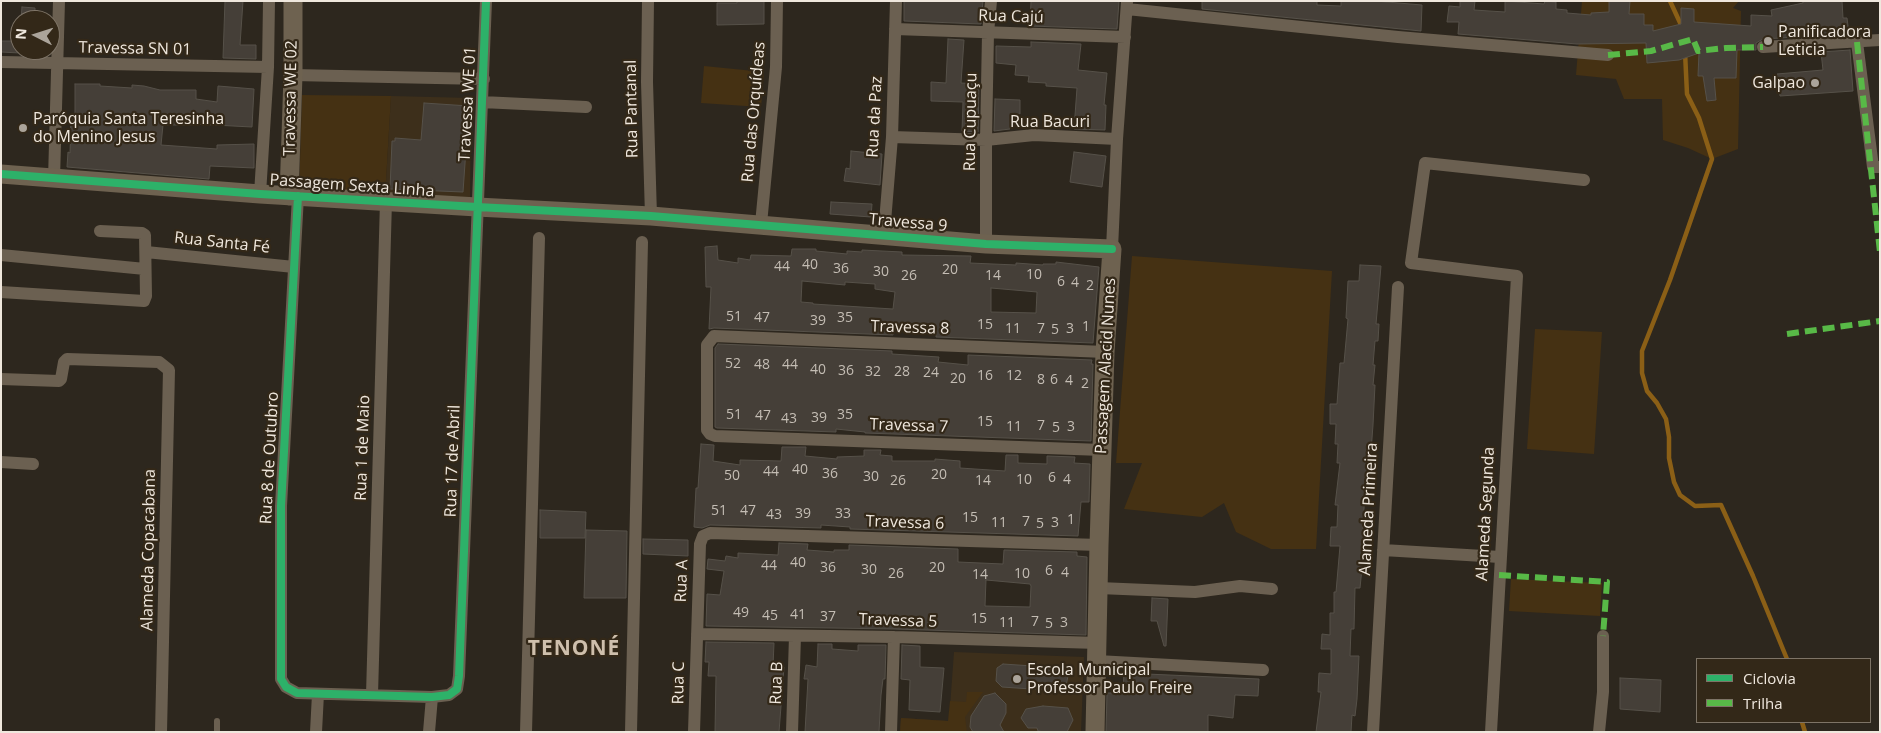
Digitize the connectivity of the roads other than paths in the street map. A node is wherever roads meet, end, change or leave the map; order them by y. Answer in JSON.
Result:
{"nodes":[{"id":1,"x":59,"y":1,"type":"edge"},
{"id":2,"x":269,"y":1,"type":"edge"},
{"id":3,"x":293,"y":1,"type":"edge"},
{"id":4,"x":486,"y":1,"type":"edge"},
{"id":5,"x":648,"y":1,"type":"edge"},
{"id":6,"x":777,"y":1,"type":"edge"},
{"id":7,"x":896,"y":1,"type":"edge"},
{"id":8,"x":991,"y":1,"type":"edge"},
{"id":9,"x":1127,"y":5,"type":"edge"},
{"id":10,"x":895,"y":29,"type":"junction"},
{"id":11,"x":988,"y":33,"type":"junction"},
{"id":12,"x":1126,"y":37,"type":"junction"},
{"id":13,"x":1880,"y":40,"type":"edge"},
{"id":14,"x":1857,"y":42,"type":"junction"},
{"id":15,"x":1763,"y":47,"type":"dead end"},
{"id":16,"x":1608,"y":55,"type":"dead end"},
{"id":17,"x":1,"y":62,"type":"edge"},
{"id":18,"x":57,"y":64,"type":"junction"},
{"id":19,"x":268,"y":67,"type":"junction"},
{"id":20,"x":293,"y":75,"type":"junction"},
{"id":21,"x":484,"y":79,"type":"junction"},
{"id":22,"x":482,"y":102,"type":"junction"},
{"id":23,"x":586,"y":107,"type":"dead end"},
{"id":24,"x":892,"y":137,"type":"junction"},
{"id":25,"x":1118,"y":139,"type":"junction"},
{"id":26,"x":986,"y":140,"type":"junction"},
{"id":27,"x":1876,"y":167,"type":"edge"},
{"id":28,"x":1,"y":174,"type":"edge"},
{"id":29,"x":54,"y":179,"type":"junction"},
{"id":30,"x":1584,"y":180,"type":"dead end"},
{"id":31,"x":260,"y":194,"type":"junction"},
{"id":32,"x":293,"y":196,"type":"junction"},
{"id":33,"x":386,"y":202,"type":"junction"},
{"id":34,"x":477,"y":207,"type":"junction"},
{"id":35,"x":651,"y":216,"type":"junction"},
{"id":36,"x":701,"y":220,"type":"joint"},
{"id":37,"x":762,"y":224,"type":"junction"},
{"id":38,"x":100,"y":231,"type":"dead end"},
{"id":39,"x":884,"y":234,"type":"junction"},
{"id":40,"x":539,"y":238,"type":"dead end"},
{"id":41,"x":642,"y":242,"type":"dead end"},
{"id":42,"x":986,"y":244,"type":"junction"},
{"id":43,"x":1112,"y":249,"type":"junction"},
{"id":44,"x":146,"y":252,"type":"junction"},
{"id":45,"x":1,"y":255,"type":"edge"},
{"id":46,"x":294,"y":267,"type":"junction"},
{"id":47,"x":145,"y":269,"type":"junction"},
{"id":48,"x":1398,"y":288,"type":"dead end"},
{"id":49,"x":1,"y":292,"type":"edge"},
{"id":50,"x":1105,"y":352,"type":"junction"},
{"id":51,"x":1,"y":379,"type":"edge"},
{"id":52,"x":715,"y":436,"type":"joint"},
{"id":53,"x":1102,"y":450,"type":"junction"},
{"id":54,"x":1,"y":462,"type":"edge"},
{"id":55,"x":33,"y":464,"type":"dead end"},
{"id":56,"x":710,"y":533,"type":"joint"},
{"id":57,"x":1099,"y":545,"type":"junction"},
{"id":58,"x":1383,"y":550,"type":"junction"},
{"id":59,"x":1500,"y":557,"type":"junction"},
{"id":60,"x":1099,"y":588,"type":"junction"},
{"id":61,"x":1272,"y":589,"type":"dead end"},
{"id":62,"x":697,"y":634,"type":"junction"},
{"id":63,"x":795,"y":636,"type":"junction"},
{"id":64,"x":1603,"y":636,"type":"dead end"},
{"id":65,"x":894,"y":637,"type":"junction"},
{"id":66,"x":1098,"y":652,"type":"junction"},
{"id":67,"x":1263,"y":670,"type":"dead end"},
{"id":68,"x":318,"y":694,"type":"junction"},
{"id":69,"x":372,"y":695,"type":"junction"},
{"id":70,"x":432,"y":697,"type":"junction"},
{"id":71,"x":217,"y":721,"type":"dead end"},
{"id":72,"x":161,"y":732,"type":"edge"},
{"id":73,"x":217,"y":732,"type":"edge"},
{"id":74,"x":316,"y":732,"type":"edge"},
{"id":75,"x":429,"y":732,"type":"edge"},
{"id":76,"x":526,"y":732,"type":"edge"},
{"id":77,"x":630,"y":732,"type":"edge"},
{"id":78,"x":694,"y":732,"type":"edge"},
{"id":79,"x":792,"y":732,"type":"edge"},
{"id":80,"x":892,"y":732,"type":"edge"},
{"id":81,"x":1095,"y":732,"type":"edge"},
{"id":82,"x":1373,"y":732,"type":"edge"},
{"id":83,"x":1491,"y":732,"type":"edge"},
{"id":84,"x":1599,"y":732,"type":"edge"}],
"edges":[{"from":1,"to":18,"type":"street"},
{"from":2,"to":19,"type":"street","name":"Travessa WE 02"},
{"from":3,"to":20,"type":"street","name":"Travessa WE 02"},
{"from":4,"to":21,"type":"street","name":"Travessa WE 01"},
{"from":5,"to":35,"type":"street","name":"Rua Pantanal"},
{"from":6,"to":37,"type":"street","name":"Rua das Orquídeas"},
{"from":7,"to":10,"type":"street","name":"Rua da Paz"},
{"from":8,"to":11,"type":"street","name":"Rua Cupuaçu"},
{"from":9,"to":12,"type":"street","name":"Passagem Alacid Nunes"},
{"from":9,"to":16,"type":"street"},
{"from":10,"to":11,"type":"street","name":"Rua Cajú"},
{"from":10,"to":24,"type":"street","name":"Rua da Paz"},
{"from":11,"to":12,"type":"street","name":"Rua Cajú"},
{"from":11,"to":26,"type":"street","name":"Rua Cupuaçu"},
{"from":12,"to":25,"type":"street","name":"Passagem Alacid Nunes"},
{"from":13,"to":14,"type":"street"},
{"from":14,"to":15,"type":"street"},
{"from":14,"to":27,"type":"street"},
{"from":17,"to":18,"type":"street","name":"Travessa SN 01"},
{"from":18,"to":19,"type":"street","name":"Travessa SN 01"},
{"from":18,"to":29,"type":"street"},
{"from":19,"to":31,"type":"street","name":"Travessa WE 02"},
{"from":20,"to":21,"type":"street"},
{"from":20,"to":32,"type":"street","name":"Travessa WE 02"},
{"from":21,"to":22,"type":"street","name":"Travessa WE 01"},
{"from":22,"to":23,"type":"street"},
{"from":22,"to":34,"type":"street","name":"Travessa WE 01"},
{"from":24,"to":26,"type":"street","name":"Rua Bacuri"},
{"from":24,"to":39,"type":"street","name":"Rua da Paz"},
{"from":25,"to":26,"type":"street","name":"Rua Bacuri"},
{"from":25,"to":43,"type":"street","name":"Passagem Alacid Nunes"},
{"from":26,"to":42,"type":"street","name":"Rua Cupuaçu"},
{"from":28,"to":29,"type":"street","name":"Passagem Sexta Linha"},
{"from":29,"to":31,"type":"street","name":"Passagem Sexta Linha"},
{"from":30,"to":59,"type":"street","name":"Alameda Segunda"},
{"from":31,"to":32,"type":"street","name":"Passagem Sexta Linha"},
{"from":32,"to":33,"type":"street","name":"Passagem Sexta Linha"},
{"from":32,"to":46,"type":"street","name":"Rua 8 de Outubro"},
{"from":33,"to":34,"type":"street","name":"Passagem Sexta Linha"},
{"from":33,"to":69,"type":"street","name":"Rua 1 de Maio"},
{"from":34,"to":35,"type":"street","name":"Passagem Sexta Linha"},
{"from":34,"to":70,"type":"street","name":"Rua 17 de Abril"},
{"from":35,"to":36,"type":"street","name":"Passagem Sexta Linha"},
{"from":36,"to":37,"type":"street","name":"Travessa 9"},
{"from":37,"to":39,"type":"street","name":"Travessa 9"},
{"from":38,"to":44,"type":"street"},
{"from":39,"to":42,"type":"street","name":"Travessa 9"},
{"from":40,"to":76,"type":"street"},
{"from":41,"to":77,"type":"street"},
{"from":42,"to":43,"type":"street","name":"Travessa 9"},
{"from":43,"to":50,"type":"street","name":"Passagem Alacid Nunes"},
{"from":44,"to":46,"type":"street","name":"Rua Santa Fé"},
{"from":44,"to":47,"type":"street"},
{"from":45,"to":47,"type":"street"},
{"from":46,"to":68,"type":"street","name":"Rua 8 de Outubro"},
{"from":47,"to":49,"type":"street"},
{"from":48,"to":58,"type":"street","name":"Alameda Primeira"},
{"from":50,"to":52,"type":"street","name":"Travessa 8"},
{"from":50,"to":53,"type":"street","name":"Passagem Alacid Nunes"},
{"from":51,"to":72,"type":"street","name":"Alameda Copacabana"},
{"from":52,"to":53,"type":"street","name":"Travessa 7"},
{"from":53,"to":57,"type":"street","name":"Passagem Alacid Nunes"},
{"from":54,"to":55,"type":"street"},
{"from":56,"to":57,"type":"street","name":"Travessa 6"},
{"from":56,"to":62,"type":"street","name":"Rua A"},
{"from":57,"to":60,"type":"street","name":"Passagem Alacid Nunes"},
{"from":58,"to":59,"type":"street"},
{"from":58,"to":82,"type":"street","name":"Alameda Primeira"},
{"from":59,"to":83,"type":"street","name":"Alameda Segunda"},
{"from":60,"to":61,"type":"street"},
{"from":60,"to":66,"type":"street","name":"Passagem Alacid Nunes"},
{"from":62,"to":63,"type":"street","name":"Travessa 5"},
{"from":62,"to":78,"type":"street","name":"Rua C"},
{"from":63,"to":65,"type":"street","name":"Travessa 5"},
{"from":63,"to":79,"type":"street","name":"Rua B"},
{"from":64,"to":84,"type":"street"},
{"from":65,"to":66,"type":"street","name":"Travessa 5"},
{"from":65,"to":80,"type":"street"},
{"from":66,"to":67,"type":"street","name":"Travessa 5"},
{"from":66,"to":81,"type":"street","name":"Passagem Alacid Nunes"},
{"from":68,"to":69,"type":"street","name":"Rua 8 de Outubro"},
{"from":68,"to":74,"type":"street"},
{"from":69,"to":70,"type":"street","name":"Rua 8 de Outubro"},
{"from":70,"to":75,"type":"street"},
{"from":71,"to":73,"type":"lane"}]}
